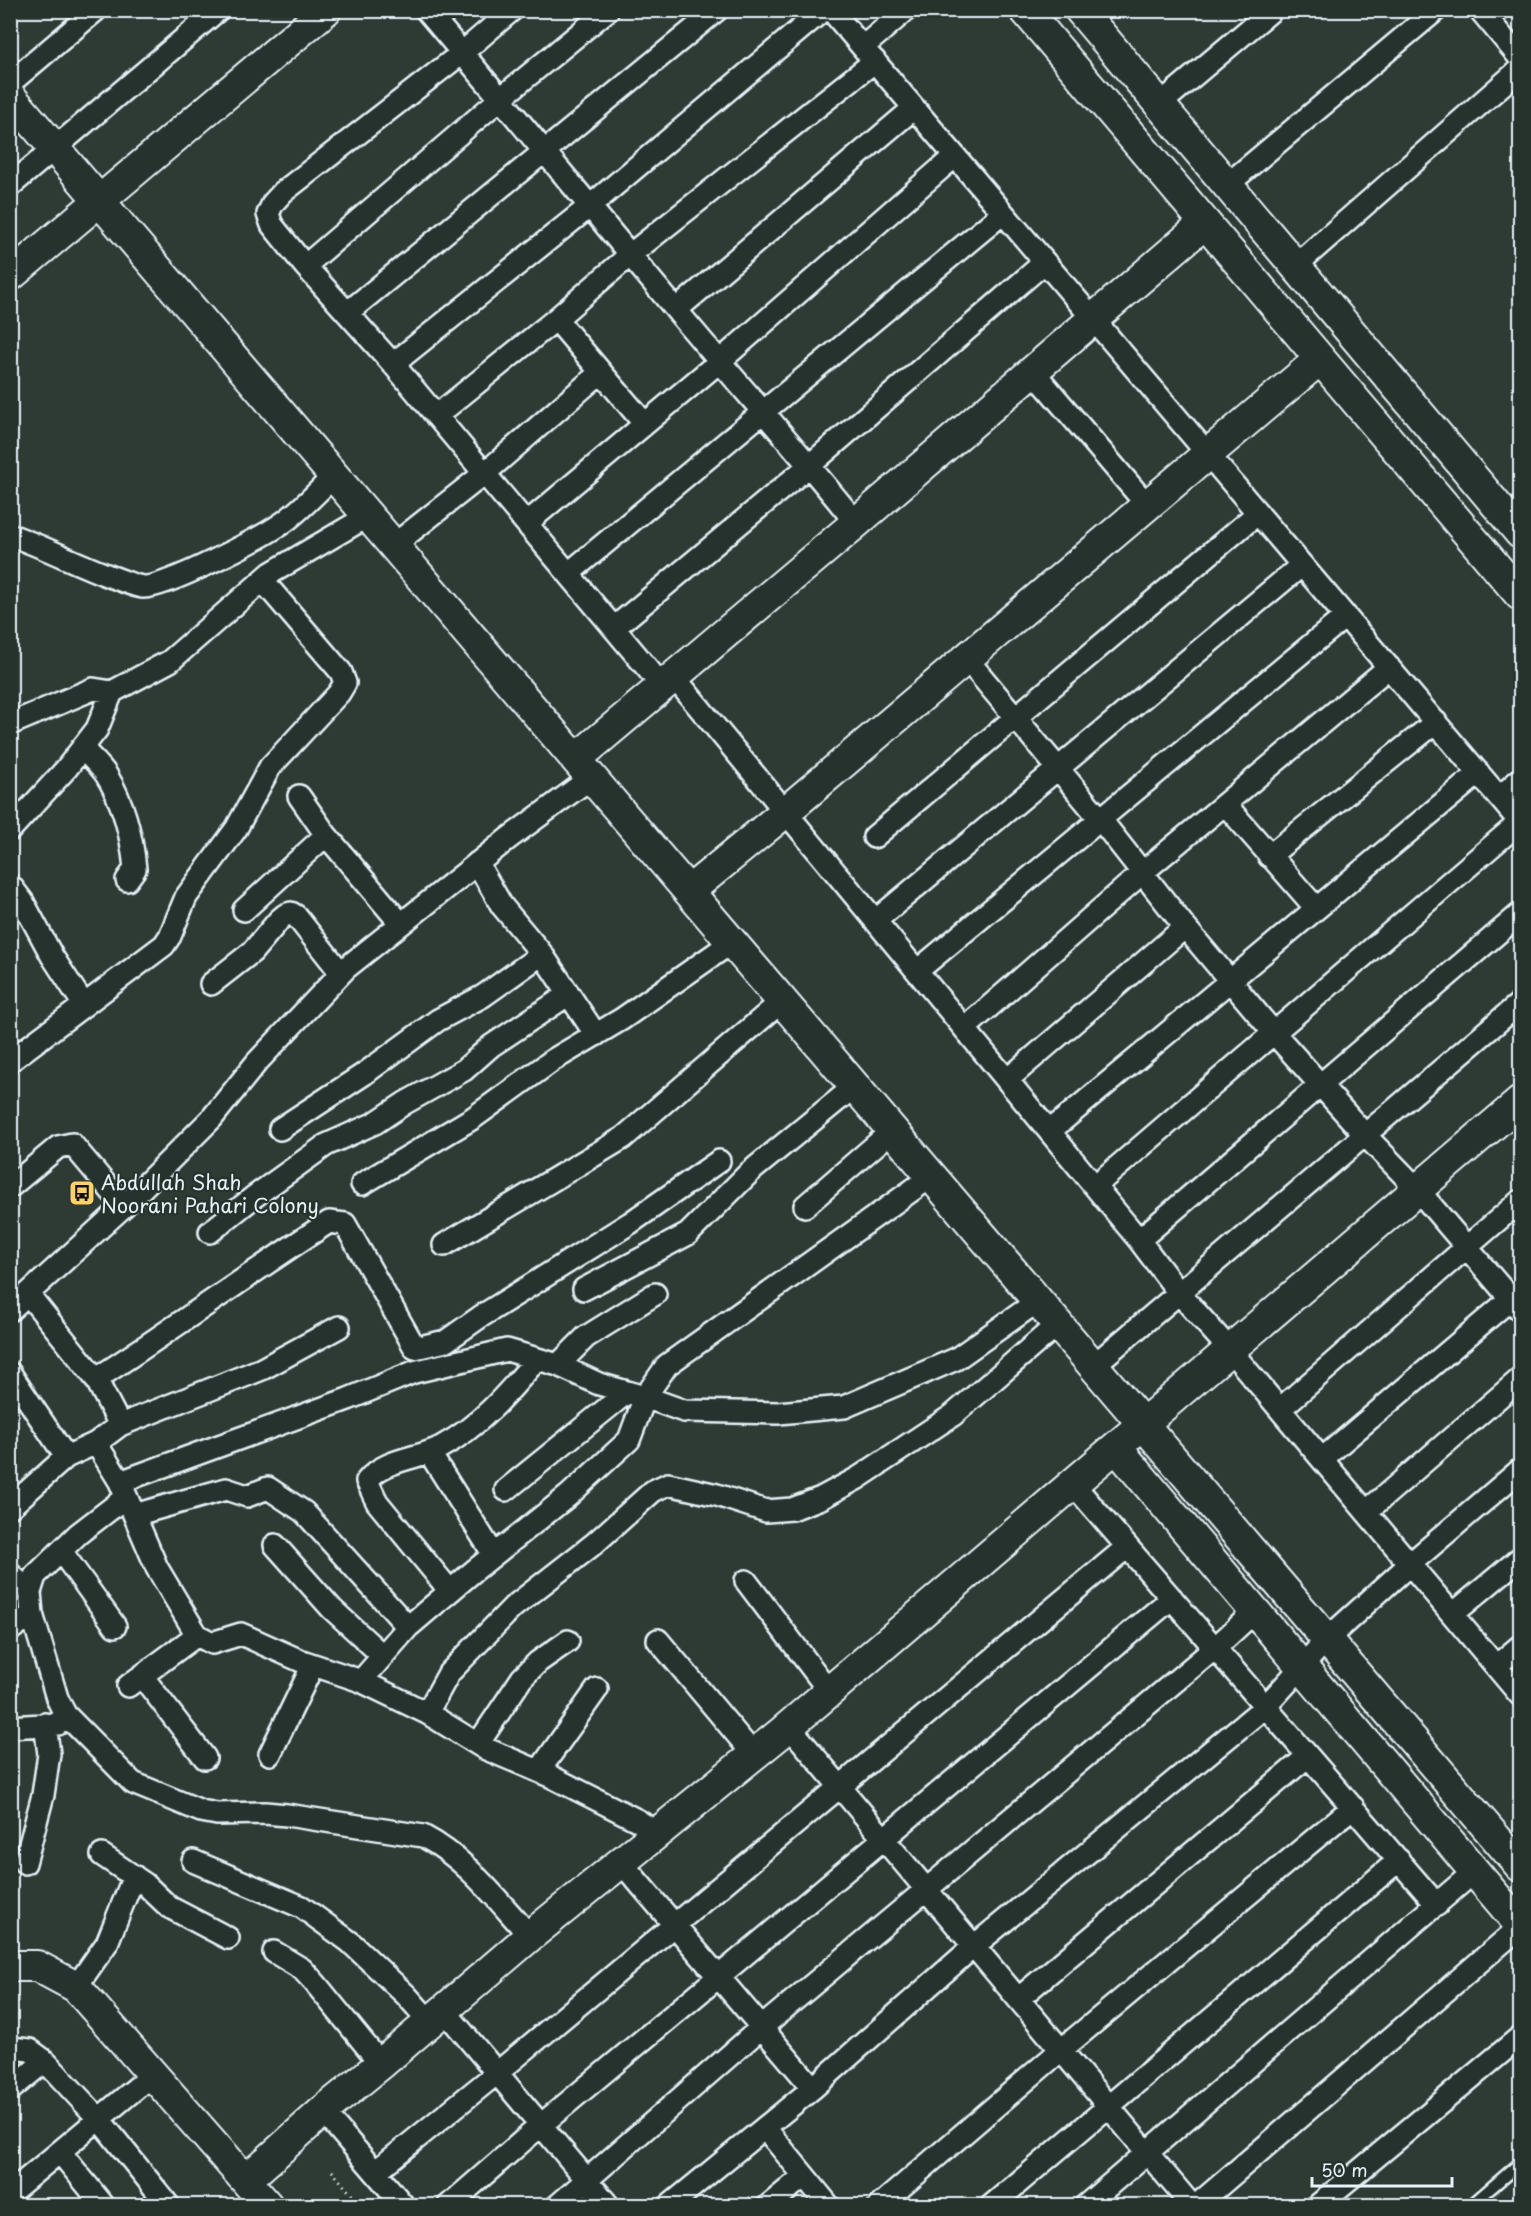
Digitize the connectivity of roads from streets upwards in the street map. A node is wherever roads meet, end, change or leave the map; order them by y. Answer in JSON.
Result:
{"nodes":[{"id":1,"x":96,"y":10,"type":"edge"},
{"id":2,"x":218,"y":10,"type":"edge"},
{"id":3,"x":326,"y":10,"type":"edge"},
{"id":4,"x":426,"y":10,"type":"edge"},
{"id":5,"x":512,"y":10,"type":"edge"},
{"id":6,"x":608,"y":10,"type":"edge"},
{"id":7,"x":717,"y":10,"type":"edge"},
{"id":8,"x":823,"y":10,"type":"edge"},
{"id":9,"x":831,"y":10,"type":"edge"},
{"id":10,"x":906,"y":10,"type":"edge"},
{"id":11,"x":1025,"y":10,"type":"edge"},
{"id":12,"x":1080,"y":10,"type":"edge"},
{"id":13,"x":1272,"y":10,"type":"edge"},
{"id":14,"x":1436,"y":10,"type":"edge"},
{"id":15,"x":1480,"y":10,"type":"edge"},
{"id":16,"x":1517,"y":45,"type":"edge"},
{"id":17,"x":462,"y":53,"type":"junction"},
{"id":18,"x":868,"y":54,"type":"junction"},
{"id":19,"x":1521,"y":69,"type":"edge"},
{"id":20,"x":10,"y":83,"type":"edge"},
{"id":21,"x":10,"y":96,"type":"edge"},
{"id":22,"x":501,"y":98,"type":"junction"},
{"id":23,"x":1159,"y":105,"type":"junction"},
{"id":24,"x":914,"y":108,"type":"junction"},
{"id":25,"x":56,"y":149,"type":"junction"},
{"id":26,"x":544,"y":152,"type":"junction"},
{"id":27,"x":955,"y":156,"type":"junction"},
{"id":28,"x":1227,"y":185,"type":"junction"},
{"id":29,"x":10,"y":186,"type":"edge"},
{"id":30,"x":100,"y":202,"type":"junction"},
{"id":31,"x":589,"y":207,"type":"junction"},
{"id":32,"x":1003,"y":213,"type":"junction"},
{"id":33,"x":1205,"y":223,"type":"junction"},
{"id":34,"x":631,"y":254,"type":"junction"},
{"id":35,"x":1045,"y":262,"type":"junction"},
{"id":36,"x":305,"y":266,"type":"junction"},
{"id":37,"x":1295,"y":266,"type":"junction"},
{"id":38,"x":10,"y":276,"type":"edge"},
{"id":39,"x":676,"y":310,"type":"junction"},
{"id":40,"x":347,"y":314,"type":"junction"},
{"id":41,"x":556,"y":319,"type":"junction"},
{"id":42,"x":1093,"y":319,"type":"junction"},
{"id":43,"x":1320,"y":359,"type":"junction"},
{"id":44,"x":720,"y":361,"type":"junction"},
{"id":45,"x":393,"y":364,"type":"junction"},
{"id":46,"x":1033,"y":371,"type":"junction"},
{"id":47,"x":601,"y":372,"type":"junction"},
{"id":48,"x":764,"y":411,"type":"junction"},
{"id":49,"x":436,"y":416,"type":"junction"},
{"id":50,"x":644,"y":423,"type":"junction"},
{"id":51,"x":1208,"y":454,"type":"junction"},
{"id":52,"x":810,"y":465,"type":"junction"},
{"id":53,"x":485,"y":473,"type":"junction"},
{"id":54,"x":334,"y":476,"type":"junction"},
{"id":55,"x":1148,"y":505,"type":"junction"},
{"id":56,"x":1258,"y":513,"type":"junction"},
{"id":57,"x":368,"y":516,"type":"junction"},
{"id":58,"x":856,"y":523,"type":"junction"},
{"id":59,"x":527,"y":524,"type":"junction"},
{"id":60,"x":1521,"y":534,"type":"edge"},
{"id":61,"x":10,"y":535,"type":"edge"},
{"id":62,"x":394,"y":545,"type":"junction"},
{"id":63,"x":1302,"y":565,"type":"junction"},
{"id":64,"x":568,"y":573,"type":"junction"},
{"id":65,"x":263,"y":581,"type":"junction"},
{"id":66,"x":1521,"y":595,"type":"edge"},
{"id":67,"x":1346,"y":616,"type":"junction"},
{"id":68,"x":614,"y":628,"type":"junction"},
{"id":69,"x":966,"y":658,"type":"junction"},
{"id":70,"x":1389,"y":667,"type":"junction"},
{"id":71,"x":669,"y":682,"type":"junction"},
{"id":72,"x":112,"y":692,"type":"junction"},
{"id":73,"x":1016,"y":717,"type":"junction"},
{"id":74,"x":1436,"y":722,"type":"junction"},
{"id":75,"x":10,"y":724,"type":"edge"},
{"id":76,"x":82,"y":748,"type":"junction"},
{"id":77,"x":584,"y":768,"type":"junction"},
{"id":78,"x":1058,"y":770,"type":"junction"},
{"id":79,"x":1479,"y":773,"type":"junction"},
{"id":80,"x":1521,"y":779,"type":"edge"},
{"id":81,"x":299,"y":796,"type":"dead end"},
{"id":82,"x":1500,"y":797,"type":"junction"},
{"id":83,"x":1225,"y":804,"type":"junction"},
{"id":84,"x":785,"y":812,"type":"junction"},
{"id":85,"x":1101,"y":820,"type":"junction"},
{"id":86,"x":1521,"y":822,"type":"edge"},
{"id":87,"x":10,"y":830,"type":"edge"},
{"id":88,"x":326,"y":835,"type":"junction"},
{"id":89,"x":874,"y":837,"type":"dead end"},
{"id":90,"x":1269,"y":856,"type":"junction"},
{"id":91,"x":477,"y":863,"type":"junction"},
{"id":92,"x":1143,"y":872,"type":"junction"},
{"id":93,"x":127,"y":880,"type":"dead end"},
{"id":94,"x":10,"y":885,"type":"edge"},
{"id":95,"x":688,"y":891,"type":"junction"},
{"id":96,"x":1315,"y":908,"type":"junction"},
{"id":97,"x":244,"y":910,"type":"dead end"},
{"id":98,"x":1521,"y":914,"type":"edge"},
{"id":99,"x":875,"y":921,"type":"junction"},
{"id":100,"x":401,"y":924,"type":"junction"},
{"id":101,"x":1185,"y":927,"type":"junction"},
{"id":102,"x":732,"y":942,"type":"junction"},
{"id":103,"x":542,"y":954,"type":"junction"},
{"id":104,"x":917,"y":971,"type":"junction"},
{"id":105,"x":341,"y":973,"type":"junction"},
{"id":106,"x":1230,"y":981,"type":"junction"},
{"id":107,"x":211,"y":984,"type":"dead end"},
{"id":108,"x":569,"y":994,"type":"junction"},
{"id":109,"x":782,"y":1001,"type":"junction"},
{"id":110,"x":1521,"y":1003,"type":"edge"},
{"id":111,"x":84,"y":1005,"type":"junction"},
{"id":112,"x":964,"y":1028,"type":"junction"},
{"id":113,"x":1274,"y":1033,"type":"junction"},
{"id":114,"x":596,"y":1035,"type":"junction"},
{"id":115,"x":11,"y":1059,"type":"edge"},
{"id":116,"x":1007,"y":1080,"type":"junction"},
{"id":117,"x":1319,"y":1084,"type":"junction"},
{"id":118,"x":855,"y":1086,"type":"junction"},
{"id":119,"x":1521,"y":1102,"type":"edge"},
{"id":120,"x":280,"y":1129,"type":"dead end"},
{"id":121,"x":893,"y":1130,"type":"junction"},
{"id":122,"x":1050,"y":1131,"type":"junction"},
{"id":123,"x":1365,"y":1135,"type":"junction"},
{"id":124,"x":719,"y":1161,"type":"dead end"},
{"id":125,"x":932,"y":1176,"type":"junction"},
{"id":126,"x":362,"y":1184,"type":"dead end"},
{"id":127,"x":10,"y":1186,"type":"edge"},
{"id":128,"x":1095,"y":1186,"type":"junction"},
{"id":129,"x":1418,"y":1190,"type":"junction"},
{"id":130,"x":1521,"y":1201,"type":"edge"},
{"id":131,"x":124,"y":1206,"type":"junction"},
{"id":132,"x":805,"y":1206,"type":"dead end"},
{"id":133,"x":210,"y":1232,"type":"dead end"},
{"id":134,"x":1139,"y":1240,"type":"junction"},
{"id":135,"x":444,"y":1245,"type":"dead end"},
{"id":136,"x":1467,"y":1247,"type":"junction"},
{"id":137,"x":584,"y":1289,"type":"dead end"},
{"id":138,"x":1179,"y":1293,"type":"junction"},
{"id":139,"x":28,"y":1294,"type":"junction"},
{"id":140,"x":656,"y":1294,"type":"dead end"},
{"id":141,"x":1517,"y":1300,"type":"edge"},
{"id":142,"x":1038,"y":1301,"type":"junction"},
{"id":143,"x":10,"y":1310,"type":"edge"},
{"id":144,"x":1058,"y":1324,"type":"junction"},
{"id":145,"x":339,"y":1327,"type":"dead end"},
{"id":146,"x":1230,"y":1350,"type":"junction"},
{"id":147,"x":536,"y":1360,"type":"junction"},
{"id":148,"x":558,"y":1365,"type":"junction"},
{"id":149,"x":1093,"y":1366,"type":"junction"},
{"id":150,"x":10,"y":1373,"type":"edge"},
{"id":151,"x":1521,"y":1378,"type":"edge"},
{"id":152,"x":96,"y":1379,"type":"junction"},
{"id":153,"x":635,"y":1395,"type":"junction"},
{"id":154,"x":1281,"y":1409,"type":"junction"},
{"id":155,"x":1143,"y":1424,"type":"junction"},
{"id":156,"x":120,"y":1425,"type":"junction"},
{"id":157,"x":96,"y":1443,"type":"junction"},
{"id":158,"x":1116,"y":1447,"type":"junction"},
{"id":159,"x":429,"y":1452,"type":"junction"},
{"id":160,"x":66,"y":1457,"type":"junction"},
{"id":161,"x":1322,"y":1459,"type":"junction"},
{"id":162,"x":1521,"y":1470,"type":"edge"},
{"id":163,"x":1073,"y":1484,"type":"junction"},
{"id":164,"x":506,"y":1490,"type":"dead end"},
{"id":165,"x":127,"y":1498,"type":"junction"},
{"id":166,"x":10,"y":1507,"type":"edge"},
{"id":167,"x":1366,"y":1512,"type":"junction"},
{"id":168,"x":275,"y":1545,"type":"dead end"},
{"id":169,"x":1127,"y":1547,"type":"junction"},
{"id":170,"x":61,"y":1551,"type":"junction"},
{"id":171,"x":494,"y":1556,"type":"junction"},
{"id":172,"x":1521,"y":1558,"type":"edge"},
{"id":173,"x":1410,"y":1564,"type":"junction"},
{"id":174,"x":10,"y":1574,"type":"edge"},
{"id":175,"x":746,"y":1581,"type":"dead end"},
{"id":176,"x":30,"y":1592,"type":"junction"},
{"id":177,"x":450,"y":1592,"type":"junction"},
{"id":178,"x":1172,"y":1598,"type":"junction"},
{"id":179,"x":1255,"y":1611,"type":"junction"},
{"id":180,"x":32,"y":1614,"type":"junction"},
{"id":181,"x":1453,"y":1614,"type":"junction"},
{"id":182,"x":115,"y":1626,"type":"dead end"},
{"id":183,"x":408,"y":1627,"type":"junction"},
{"id":184,"x":10,"y":1630,"type":"edge"},
{"id":185,"x":197,"y":1635,"type":"junction"},
{"id":186,"x":1327,"y":1639,"type":"junction"},
{"id":187,"x":658,"y":1640,"type":"dead end"},
{"id":188,"x":568,"y":1641,"type":"dead end"},
{"id":189,"x":1521,"y":1647,"type":"edge"},
{"id":190,"x":1215,"y":1648,"type":"junction"},
{"id":191,"x":383,"y":1656,"type":"junction"},
{"id":192,"x":313,"y":1665,"type":"junction"},
{"id":193,"x":1496,"y":1666,"type":"junction"},
{"id":194,"x":1302,"y":1667,"type":"junction"},
{"id":195,"x":361,"y":1681,"type":"junction"},
{"id":196,"x":597,"y":1689,"type":"dead end"},
{"id":197,"x":829,"y":1691,"type":"junction"},
{"id":198,"x":1521,"y":1695,"type":"edge"},
{"id":199,"x":1266,"y":1706,"type":"junction"},
{"id":200,"x":427,"y":1713,"type":"junction"},
{"id":201,"x":73,"y":1723,"type":"junction"},
{"id":202,"x":45,"y":1725,"type":"junction"},
{"id":203,"x":789,"y":1726,"type":"junction"},
{"id":204,"x":10,"y":1727,"type":"edge"},
{"id":205,"x":478,"y":1744,"type":"junction"},
{"id":206,"x":270,"y":1754,"type":"dead end"},
{"id":207,"x":754,"y":1755,"type":"junction"},
{"id":208,"x":1308,"y":1756,"type":"junction"},
{"id":209,"x":205,"y":1758,"type":"dead end"},
{"id":210,"x":539,"y":1771,"type":"junction"},
{"id":211,"x":840,"y":1787,"type":"junction"},
{"id":212,"x":1353,"y":1807,"type":"junction"},
{"id":213,"x":657,"y":1833,"type":"junction"},
{"id":214,"x":884,"y":1838,"type":"junction"},
{"id":215,"x":102,"y":1855,"type":"dead end"},
{"id":216,"x":1399,"y":1860,"type":"junction"},
{"id":217,"x":193,"y":1861,"type":"dead end"},
{"id":218,"x":621,"y":1862,"type":"junction"},
{"id":219,"x":25,"y":1863,"type":"dead end"},
{"id":220,"x":1521,"y":1866,"type":"edge"},
{"id":221,"x":1475,"y":1871,"type":"junction"},
{"id":222,"x":134,"y":1876,"type":"junction"},
{"id":223,"x":927,"y":1890,"type":"junction"},
{"id":224,"x":1437,"y":1905,"type":"junction"},
{"id":225,"x":674,"y":1924,"type":"junction"},
{"id":226,"x":1521,"y":1926,"type":"edge"},
{"id":227,"x":531,"y":1936,"type":"junction"},
{"id":228,"x":228,"y":1938,"type":"dead end"},
{"id":229,"x":974,"y":1946,"type":"junction"},
{"id":230,"x":274,"y":1952,"type":"dead end"},
{"id":231,"x":10,"y":1966,"type":"edge"},
{"id":232,"x":719,"y":1977,"type":"junction"},
{"id":233,"x":76,"y":1988,"type":"junction"},
{"id":234,"x":1018,"y":1999,"type":"junction"},
{"id":235,"x":437,"y":2016,"type":"junction"},
{"id":236,"x":762,"y":2028,"type":"junction"},
{"id":237,"x":1521,"y":2037,"type":"edge"},
{"id":238,"x":10,"y":2048,"type":"edge"},
{"id":239,"x":1061,"y":2050,"type":"junction"},
{"id":240,"x":45,"y":2061,"type":"junction"},
{"id":241,"x":381,"y":2064,"type":"junction"},
{"id":242,"x":497,"y":2073,"type":"junction"},
{"id":243,"x":153,"y":2074,"type":"junction"},
{"id":244,"x":813,"y":2088,"type":"junction"},
{"id":245,"x":10,"y":2090,"type":"edge"},
{"id":246,"x":1108,"y":2105,"type":"junction"},
{"id":247,"x":323,"y":2111,"type":"junction"},
{"id":248,"x":99,"y":2119,"type":"junction"},
{"id":249,"x":541,"y":2125,"type":"junction"},
{"id":250,"x":765,"y":2128,"type":"junction"},
{"id":251,"x":60,"y":2152,"type":"junction"},
{"id":252,"x":1147,"y":2152,"type":"junction"},
{"id":253,"x":375,"y":2172,"type":"junction"},
{"id":254,"x":804,"y":2176,"type":"junction"},
{"id":255,"x":587,"y":2179,"type":"junction"},
{"id":256,"x":246,"y":2180,"type":"junction"},
{"id":257,"x":10,"y":2193,"type":"edge"},
{"id":258,"x":891,"y":2202,"type":"edge"},
{"id":259,"x":104,"y":2205,"type":"edge"},
{"id":260,"x":169,"y":2205,"type":"edge"},
{"id":261,"x":268,"y":2205,"type":"edge"},
{"id":262,"x":404,"y":2205,"type":"edge"},
{"id":263,"x":448,"y":2205,"type":"edge"},
{"id":264,"x":557,"y":2205,"type":"edge"},
{"id":265,"x":609,"y":2205,"type":"edge"},
{"id":266,"x":669,"y":2205,"type":"edge"},
{"id":267,"x":768,"y":2205,"type":"edge"},
{"id":268,"x":829,"y":2205,"type":"edge"},
{"id":269,"x":991,"y":2205,"type":"edge"},
{"id":270,"x":1085,"y":2205,"type":"edge"},
{"id":271,"x":1194,"y":2205,"type":"edge"},
{"id":272,"x":1317,"y":2205,"type":"edge"}],
"edges":[{"from":1,"to":20,"type":"street"},
{"from":2,"to":25,"type":"street"},
{"from":3,"to":30,"type":"street"},
{"from":4,"to":17,"type":"street"},
{"from":5,"to":17,"type":"street"},
{"from":6,"to":22,"type":"street"},
{"from":7,"to":26,"type":"street"},
{"from":8,"to":31,"type":"street"},
{"from":9,"to":18,"type":"street"},
{"from":10,"to":18,"type":"street"},
{"from":11,"to":33,"type":"street"},
{"from":12,"to":23,"type":"street"},
{"from":13,"to":23,"type":"street"},
{"from":14,"to":28,"type":"street"},
{"from":15,"to":16,"type":"street"},
{"from":17,"to":22,"type":"street"},
{"from":17,"to":36,"type":"street"},
{"from":18,"to":24,"type":"street"},
{"from":18,"to":34,"type":"street"},
{"from":19,"to":37,"type":"street"},
{"from":21,"to":25,"type":"street"},
{"from":22,"to":26,"type":"street"},
{"from":22,"to":36,"type":"street"},
{"from":23,"to":28,"type":"street"},
{"from":24,"to":27,"type":"street"},
{"from":24,"to":39,"type":"street"},
{"from":25,"to":29,"type":"street"},
{"from":25,"to":30,"type":"street"},
{"from":26,"to":31,"type":"street"},
{"from":26,"to":40,"type":"street"},
{"from":27,"to":32,"type":"street"},
{"from":27,"to":44,"type":"street"},
{"from":28,"to":37,"type":"street"},
{"from":30,"to":38,"type":"street"},
{"from":30,"to":54,"type":"street"},
{"from":31,"to":34,"type":"street"},
{"from":31,"to":45,"type":"street"},
{"from":32,"to":35,"type":"street"},
{"from":32,"to":48,"type":"street"},
{"from":33,"to":42,"type":"street"},
{"from":33,"to":43,"type":"street"},
{"from":34,"to":39,"type":"street"},
{"from":34,"to":41,"type":"street"},
{"from":35,"to":42,"type":"street"},
{"from":35,"to":52,"type":"street"},
{"from":36,"to":40,"type":"street"},
{"from":37,"to":60,"type":"street"},
{"from":39,"to":44,"type":"street"},
{"from":40,"to":45,"type":"street"},
{"from":41,"to":47,"type":"street"},
{"from":41,"to":49,"type":"street"},
{"from":42,"to":46,"type":"street"},
{"from":42,"to":51,"type":"street"},
{"from":43,"to":51,"type":"street"},
{"from":43,"to":66,"type":"street"},
{"from":44,"to":48,"type":"street"},
{"from":44,"to":50,"type":"street"},
{"from":45,"to":49,"type":"street"},
{"from":46,"to":55,"type":"street"},
{"from":46,"to":58,"type":"street"},
{"from":47,"to":50,"type":"street"},
{"from":47,"to":53,"type":"street"},
{"from":48,"to":52,"type":"street"},
{"from":48,"to":64,"type":"street"},
{"from":49,"to":53,"type":"street"},
{"from":50,"to":59,"type":"street"},
{"from":51,"to":55,"type":"street"},
{"from":51,"to":56,"type":"street"},
{"from":52,"to":58,"type":"street"},
{"from":52,"to":68,"type":"street"},
{"from":53,"to":59,"type":"street"},
{"from":53,"to":62,"type":"street"},
{"from":54,"to":57,"type":"street"},
{"from":54,"to":61,"type":"street"},
{"from":55,"to":69,"type":"street"},
{"from":56,"to":63,"type":"street"},
{"from":56,"to":73,"type":"street"},
{"from":57,"to":62,"type":"street"},
{"from":57,"to":65,"type":"street"},
{"from":58,"to":71,"type":"street"},
{"from":59,"to":64,"type":"street"},
{"from":62,"to":77,"type":"street"},
{"from":63,"to":67,"type":"street"},
{"from":63,"to":78,"type":"street"},
{"from":64,"to":68,"type":"street"},
{"from":65,"to":72,"type":"street"},
{"from":65,"to":111,"type":"street"},
{"from":67,"to":70,"type":"street"},
{"from":67,"to":85,"type":"street"},
{"from":68,"to":71,"type":"street"},
{"from":69,"to":73,"type":"street"},
{"from":69,"to":84,"type":"street"},
{"from":70,"to":74,"type":"street"},
{"from":70,"to":83,"type":"street"},
{"from":71,"to":77,"type":"street"},
{"from":71,"to":84,"type":"street"},
{"from":72,"to":75,"type":"street"},
{"from":72,"to":76,"type":"street"},
{"from":73,"to":78,"type":"street"},
{"from":73,"to":89,"type":"street"},
{"from":74,"to":79,"type":"street"},
{"from":74,"to":90,"type":"street"},
{"from":76,"to":87,"type":"street"},
{"from":76,"to":93,"type":"street"},
{"from":77,"to":91,"type":"street"},
{"from":77,"to":95,"type":"street"},
{"from":78,"to":85,"type":"street"},
{"from":78,"to":99,"type":"street"},
{"from":79,"to":82,"type":"street"},
{"from":79,"to":96,"type":"street"},
{"from":80,"to":82,"type":"street"},
{"from":81,"to":88,"type":"street"},
{"from":82,"to":86,"type":"street"},
{"from":83,"to":90,"type":"street"},
{"from":83,"to":92,"type":"street"},
{"from":84,"to":95,"type":"street"},
{"from":84,"to":99,"type":"street"},
{"from":85,"to":92,"type":"street"},
{"from":85,"to":104,"type":"street"},
{"from":86,"to":113,"type":"street"},
{"from":88,"to":97,"type":"street"},
{"from":88,"to":100,"type":"street"},
{"from":90,"to":96,"type":"street"},
{"from":91,"to":100,"type":"street"},
{"from":91,"to":103,"type":"street"},
{"from":92,"to":101,"type":"street"},
{"from":92,"to":112,"type":"street"},
{"from":94,"to":111,"type":"street"},
{"from":95,"to":102,"type":"street"},
{"from":96,"to":106,"type":"street"},
{"from":98,"to":117,"type":"street"},
{"from":99,"to":104,"type":"street"},
{"from":100,"to":105,"type":"street"},
{"from":101,"to":106,"type":"street"},
{"from":101,"to":116,"type":"street"},
{"from":102,"to":109,"type":"street"},
{"from":102,"to":114,"type":"street"},
{"from":103,"to":108,"type":"street"},
{"from":103,"to":120,"type":"street"},
{"from":104,"to":112,"type":"street"},
{"from":105,"to":107,"type":"street"},
{"from":105,"to":131,"type":"street"},
{"from":106,"to":113,"type":"street"},
{"from":106,"to":122,"type":"street"},
{"from":108,"to":114,"type":"street"},
{"from":108,"to":133,"type":"street"},
{"from":109,"to":118,"type":"street"},
{"from":109,"to":135,"type":"street"},
{"from":110,"to":123,"type":"street"},
{"from":111,"to":115,"type":"street"},
{"from":112,"to":116,"type":"street"},
{"from":113,"to":117,"type":"street"},
{"from":113,"to":128,"type":"street"},
{"from":114,"to":126,"type":"street"},
{"from":116,"to":122,"type":"street"},
{"from":117,"to":123,"type":"street"},
{"from":117,"to":134,"type":"street"},
{"from":118,"to":121,"type":"street"},
{"from":118,"to":137,"type":"street"},
{"from":119,"to":129,"type":"street"},
{"from":121,"to":125,"type":"street"},
{"from":121,"to":132,"type":"street"},
{"from":122,"to":128,"type":"street"},
{"from":123,"to":129,"type":"street"},
{"from":123,"to":138,"type":"street"},
{"from":124,"to":152,"type":"street"},
{"from":125,"to":142,"type":"street"},
{"from":125,"to":153,"type":"street"},
{"from":127,"to":131,"type":"street"},
{"from":128,"to":134,"type":"street"},
{"from":129,"to":136,"type":"street"},
{"from":129,"to":146,"type":"street"},
{"from":130,"to":136,"type":"street"},
{"from":131,"to":139,"type":"street"},
{"from":134,"to":138,"type":"street"},
{"from":136,"to":141,"type":"street"},
{"from":136,"to":154,"type":"street"},
{"from":138,"to":146,"type":"street"},
{"from":138,"to":149,"type":"street"},
{"from":139,"to":143,"type":"street"},
{"from":139,"to":152,"type":"street"},
{"from":140,"to":148,"type":"street"},
{"from":141,"to":161,"type":"street"},
{"from":142,"to":144,"type":"street"},
{"from":142,"to":153,"type":"street"},
{"from":144,"to":149,"type":"street"},
{"from":144,"to":200,"type":"street"},
{"from":145,"to":156,"type":"street"},
{"from":146,"to":154,"type":"street"},
{"from":146,"to":155,"type":"street"},
{"from":147,"to":148,"type":"street"},
{"from":147,"to":159,"type":"street"},
{"from":147,"to":165,"type":"street"},
{"from":148,"to":153,"type":"street"},
{"from":149,"to":155,"type":"street"},
{"from":150,"to":160,"type":"street"},
{"from":151,"to":167,"type":"street"},
{"from":152,"to":156,"type":"street"},
{"from":153,"to":164,"type":"street"},
{"from":153,"to":171,"type":"street"},
{"from":154,"to":161,"type":"street"},
{"from":155,"to":158,"type":"street"},
{"from":155,"to":186,"type":"street"},
{"from":156,"to":157,"type":"street"},
{"from":157,"to":160,"type":"street"},
{"from":157,"to":165,"type":"street"},
{"from":158,"to":163,"type":"street"},
{"from":158,"to":179,"type":"street"},
{"from":159,"to":171,"type":"street"},
{"from":159,"to":177,"type":"street"},
{"from":160,"to":166,"type":"street"},
{"from":161,"to":167,"type":"street"},
{"from":162,"to":173,"type":"street"},
{"from":163,"to":169,"type":"street"},
{"from":163,"to":197,"type":"street"},
{"from":165,"to":170,"type":"street"},
{"from":165,"to":183,"type":"street"},
{"from":165,"to":185,"type":"street"},
{"from":167,"to":173,"type":"street"},
{"from":168,"to":191,"type":"street"},
{"from":169,"to":178,"type":"street"},
{"from":169,"to":211,"type":"street"},
{"from":170,"to":176,"type":"street"},
{"from":170,"to":182,"type":"street"},
{"from":171,"to":177,"type":"street"},
{"from":172,"to":181,"type":"street"},
{"from":173,"to":181,"type":"street"},
{"from":173,"to":186,"type":"street"},
{"from":174,"to":176,"type":"street"},
{"from":175,"to":197,"type":"street"},
{"from":176,"to":180,"type":"street"},
{"from":177,"to":183,"type":"street"},
{"from":178,"to":190,"type":"street"},
{"from":178,"to":214,"type":"street"},
{"from":179,"to":190,"type":"street"},
{"from":179,"to":194,"type":"street"},
{"from":180,"to":184,"type":"street"},
{"from":180,"to":201,"type":"street"},
{"from":181,"to":193,"type":"street"},
{"from":183,"to":191,"type":"street"},
{"from":185,"to":192,"type":"street"},
{"from":185,"to":209,"type":"street"},
{"from":186,"to":194,"type":"street"},
{"from":186,"to":220,"type":"street"},
{"from":187,"to":207,"type":"street"},
{"from":188,"to":205,"type":"street"},
{"from":189,"to":193,"type":"street"},
{"from":190,"to":199,"type":"street"},
{"from":190,"to":223,"type":"street"},
{"from":191,"to":195,"type":"street"},
{"from":192,"to":195,"type":"street"},
{"from":192,"to":206,"type":"street"},
{"from":193,"to":198,"type":"street"},
{"from":194,"to":199,"type":"street"},
{"from":194,"to":221,"type":"street"},
{"from":195,"to":200,"type":"street"},
{"from":196,"to":210,"type":"street"},
{"from":197,"to":203,"type":"street"},
{"from":199,"to":208,"type":"street"},
{"from":199,"to":229,"type":"street"},
{"from":200,"to":205,"type":"street"},
{"from":201,"to":202,"type":"street"},
{"from":201,"to":227,"type":"street"},
{"from":202,"to":204,"type":"street"},
{"from":202,"to":219,"type":"street"},
{"from":203,"to":207,"type":"street"},
{"from":203,"to":211,"type":"street"},
{"from":205,"to":210,"type":"street"},
{"from":207,"to":213,"type":"street"},
{"from":208,"to":212,"type":"street"},
{"from":208,"to":234,"type":"street"},
{"from":210,"to":213,"type":"street"},
{"from":211,"to":214,"type":"street"},
{"from":211,"to":225,"type":"street"},
{"from":212,"to":216,"type":"street"},
{"from":212,"to":239,"type":"street"},
{"from":213,"to":218,"type":"street"},
{"from":214,"to":223,"type":"street"},
{"from":214,"to":232,"type":"street"},
{"from":215,"to":222,"type":"street"},
{"from":216,"to":224,"type":"street"},
{"from":216,"to":246,"type":"street"},
{"from":217,"to":235,"type":"street"},
{"from":218,"to":225,"type":"street"},
{"from":218,"to":227,"type":"street"},
{"from":221,"to":224,"type":"street"},
{"from":221,"to":226,"type":"street"},
{"from":222,"to":228,"type":"street"},
{"from":222,"to":233,"type":"street"},
{"from":223,"to":229,"type":"street"},
{"from":223,"to":236,"type":"street"},
{"from":224,"to":252,"type":"street"},
{"from":225,"to":232,"type":"street"},
{"from":225,"to":242,"type":"street"},
{"from":226,"to":271,"type":"street"},
{"from":227,"to":235,"type":"street"},
{"from":229,"to":234,"type":"street"},
{"from":229,"to":244,"type":"street"},
{"from":230,"to":241,"type":"street"},
{"from":231,"to":233,"type":"street"},
{"from":232,"to":236,"type":"street"},
{"from":232,"to":249,"type":"street"},
{"from":233,"to":243,"type":"street"},
{"from":234,"to":239,"type":"street"},
{"from":235,"to":241,"type":"street"},
{"from":235,"to":242,"type":"street"},
{"from":236,"to":244,"type":"street"},
{"from":236,"to":255,"type":"street"},
{"from":237,"to":272,"type":"street"},
{"from":238,"to":240,"type":"street"},
{"from":239,"to":246,"type":"street"},
{"from":239,"to":258,"type":"street"},
{"from":240,"to":245,"type":"street"},
{"from":240,"to":248,"type":"street"},
{"from":241,"to":247,"type":"street"},
{"from":242,"to":249,"type":"street"},
{"from":242,"to":253,"type":"street"},
{"from":243,"to":248,"type":"street"},
{"from":243,"to":256,"type":"street"},
{"from":244,"to":250,"type":"street"},
{"from":246,"to":252,"type":"street"},
{"from":246,"to":269,"type":"street"},
{"from":247,"to":253,"type":"street"},
{"from":247,"to":256,"type":"street"},
{"from":248,"to":251,"type":"street"},
{"from":248,"to":260,"type":"street"},
{"from":249,"to":255,"type":"street"},
{"from":249,"to":263,"type":"street"},
{"from":250,"to":254,"type":"street"},
{"from":250,"to":266,"type":"street"},
{"from":251,"to":257,"type":"street"},
{"from":251,"to":259,"type":"street"},
{"from":252,"to":270,"type":"street"},
{"from":252,"to":271,"type":"street"},
{"from":253,"to":262,"type":"street"},
{"from":254,"to":267,"type":"street"},
{"from":254,"to":268,"type":"street"},
{"from":255,"to":264,"type":"street"},
{"from":255,"to":265,"type":"street"},
{"from":256,"to":261,"type":"street"}]}
